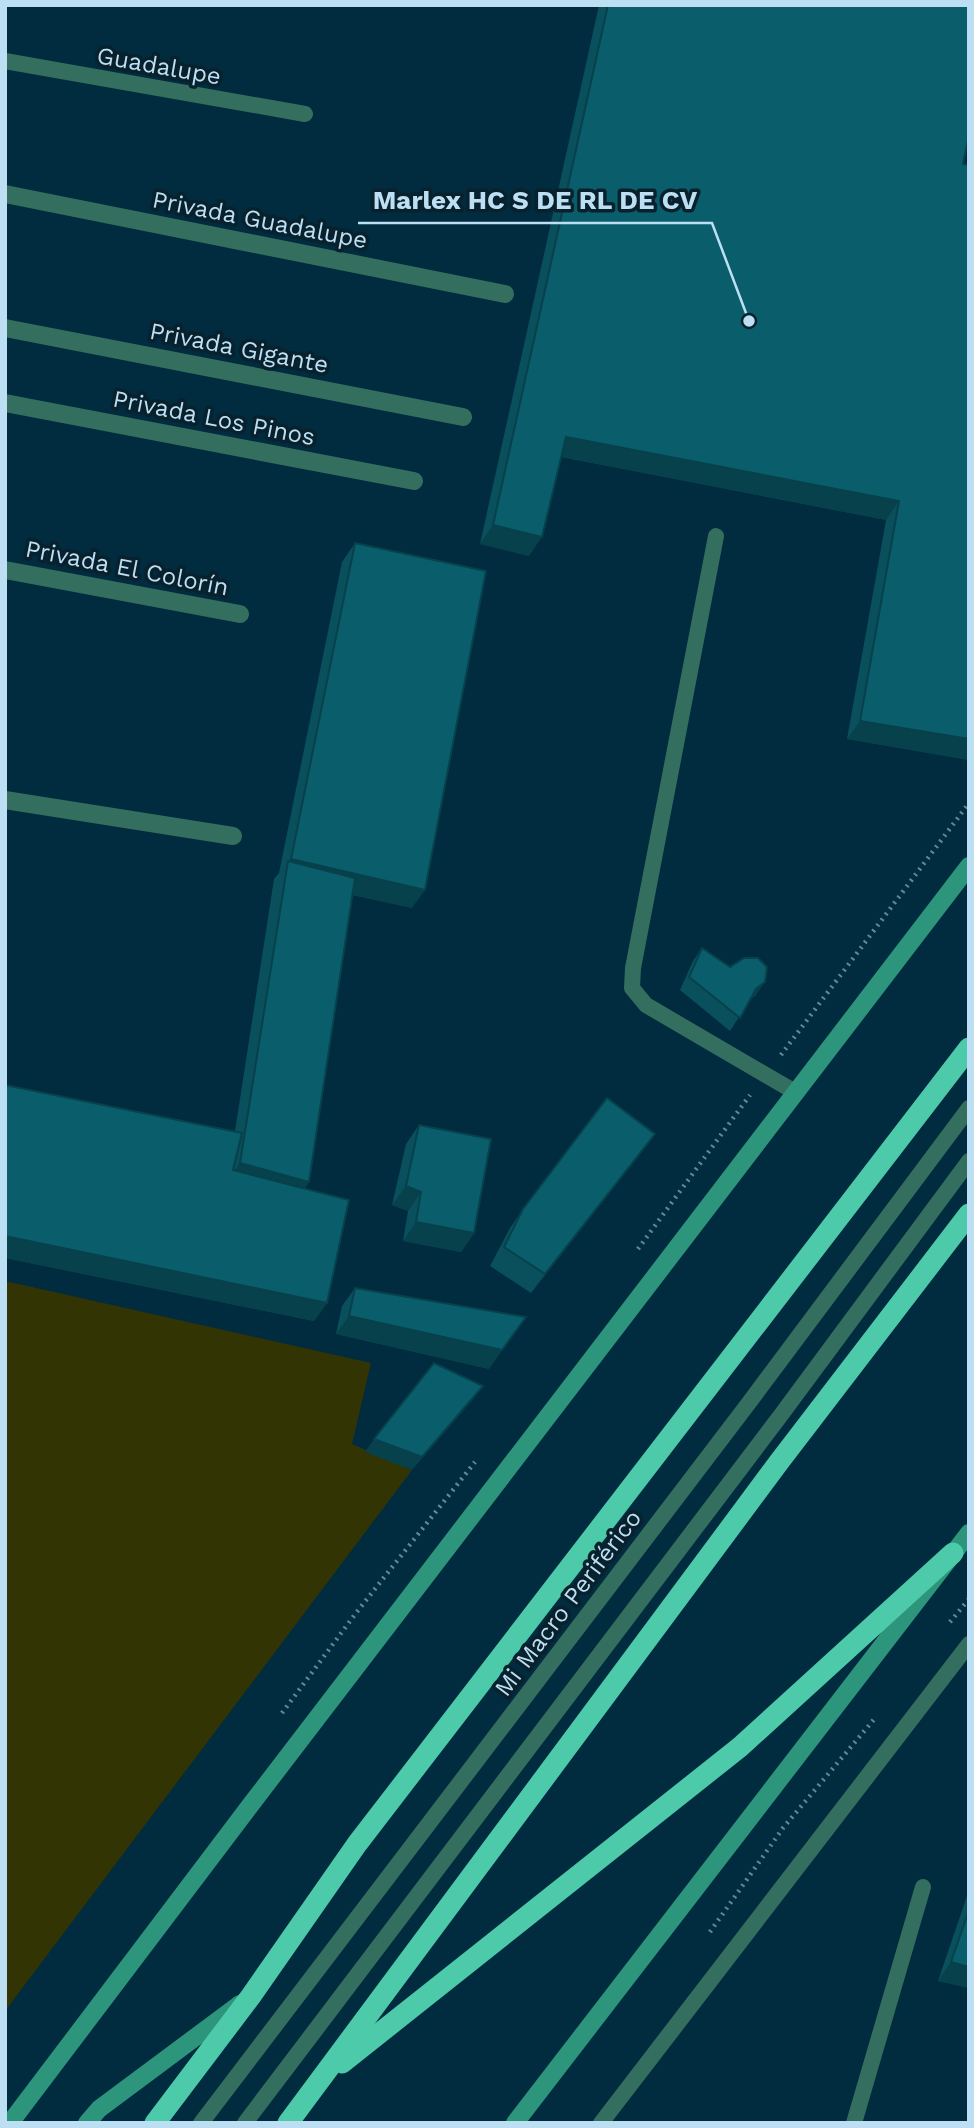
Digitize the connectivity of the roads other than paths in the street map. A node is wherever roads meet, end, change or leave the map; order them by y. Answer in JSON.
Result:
{"nodes":[{"id":1,"x":5,"y":61,"type":"edge"},
{"id":2,"x":305,"y":114,"type":"dead end"},
{"id":3,"x":5,"y":194,"type":"edge"},
{"id":4,"x":505,"y":294,"type":"dead end"},
{"id":5,"x":5,"y":328,"type":"edge"},
{"id":6,"x":5,"y":403,"type":"edge"},
{"id":7,"x":463,"y":417,"type":"dead end"},
{"id":8,"x":414,"y":481,"type":"dead end"},
{"id":9,"x":716,"y":536,"type":"dead end"},
{"id":10,"x":5,"y":570,"type":"edge"},
{"id":11,"x":240,"y":614,"type":"dead end"},
{"id":12,"x":5,"y":800,"type":"edge"},
{"id":13,"x":233,"y":836,"type":"dead end"},
{"id":14,"x":969,"y":866,"type":"edge"},
{"id":15,"x":969,"y":1048,"type":"edge"},
{"id":16,"x":795,"y":1092,"type":"junction"},
{"id":17,"x":969,"y":1108,"type":"edge"},
{"id":18,"x":969,"y":1161,"type":"edge"},
{"id":19,"x":969,"y":1214,"type":"edge"},
{"id":20,"x":969,"y":1533,"type":"edge"},
{"id":21,"x":953,"y":1553,"type":"junction"},
{"id":22,"x":969,"y":1644,"type":"edge"},
{"id":23,"x":923,"y":1887,"type":"dead end"},
{"id":24,"x":251,"y":1996,"type":"junction"},
{"id":25,"x":319,"y":2082,"type":"junction"},
{"id":26,"x":10,"y":2123,"type":"edge"},
{"id":27,"x":87,"y":2123,"type":"edge"},
{"id":28,"x":155,"y":2123,"type":"edge"},
{"id":29,"x":201,"y":2123,"type":"edge"},
{"id":30,"x":245,"y":2123,"type":"edge"},
{"id":31,"x":288,"y":2123,"type":"edge"},
{"id":32,"x":515,"y":2123,"type":"edge"},
{"id":33,"x":601,"y":2123,"type":"edge"},
{"id":34,"x":854,"y":2123,"type":"edge"}],
"edges":[{"from":1,"to":2,"type":"lane","name":"Guadalupe"},
{"from":3,"to":4,"type":"street","name":"Privada Guadalupe"},
{"from":5,"to":7,"type":"street","name":"Privada Gigante"},
{"from":6,"to":8,"type":"street","name":"Privada Los Pinos"},
{"from":9,"to":16,"type":"lane"},
{"from":10,"to":11,"type":"street","name":"Privada El Colorín"},
{"from":12,"to":13,"type":"street"},
{"from":14,"to":16,"type":"main road"},
{"from":15,"to":24,"type":"highway"},
{"from":16,"to":26,"type":"main road"},
{"from":17,"to":29,"type":"lane","name":"Mi Macro Periférico"},
{"from":18,"to":30,"type":"lane"},
{"from":19,"to":25,"type":"highway"},
{"from":20,"to":21,"type":"main road"},
{"from":21,"to":25,"type":"highway"},
{"from":21,"to":32,"type":"main road"},
{"from":22,"to":33,"type":"lane"},
{"from":23,"to":34,"type":"lane"},
{"from":24,"to":27,"type":"main road"},
{"from":24,"to":28,"type":"highway"},
{"from":25,"to":31,"type":"highway"}]}
